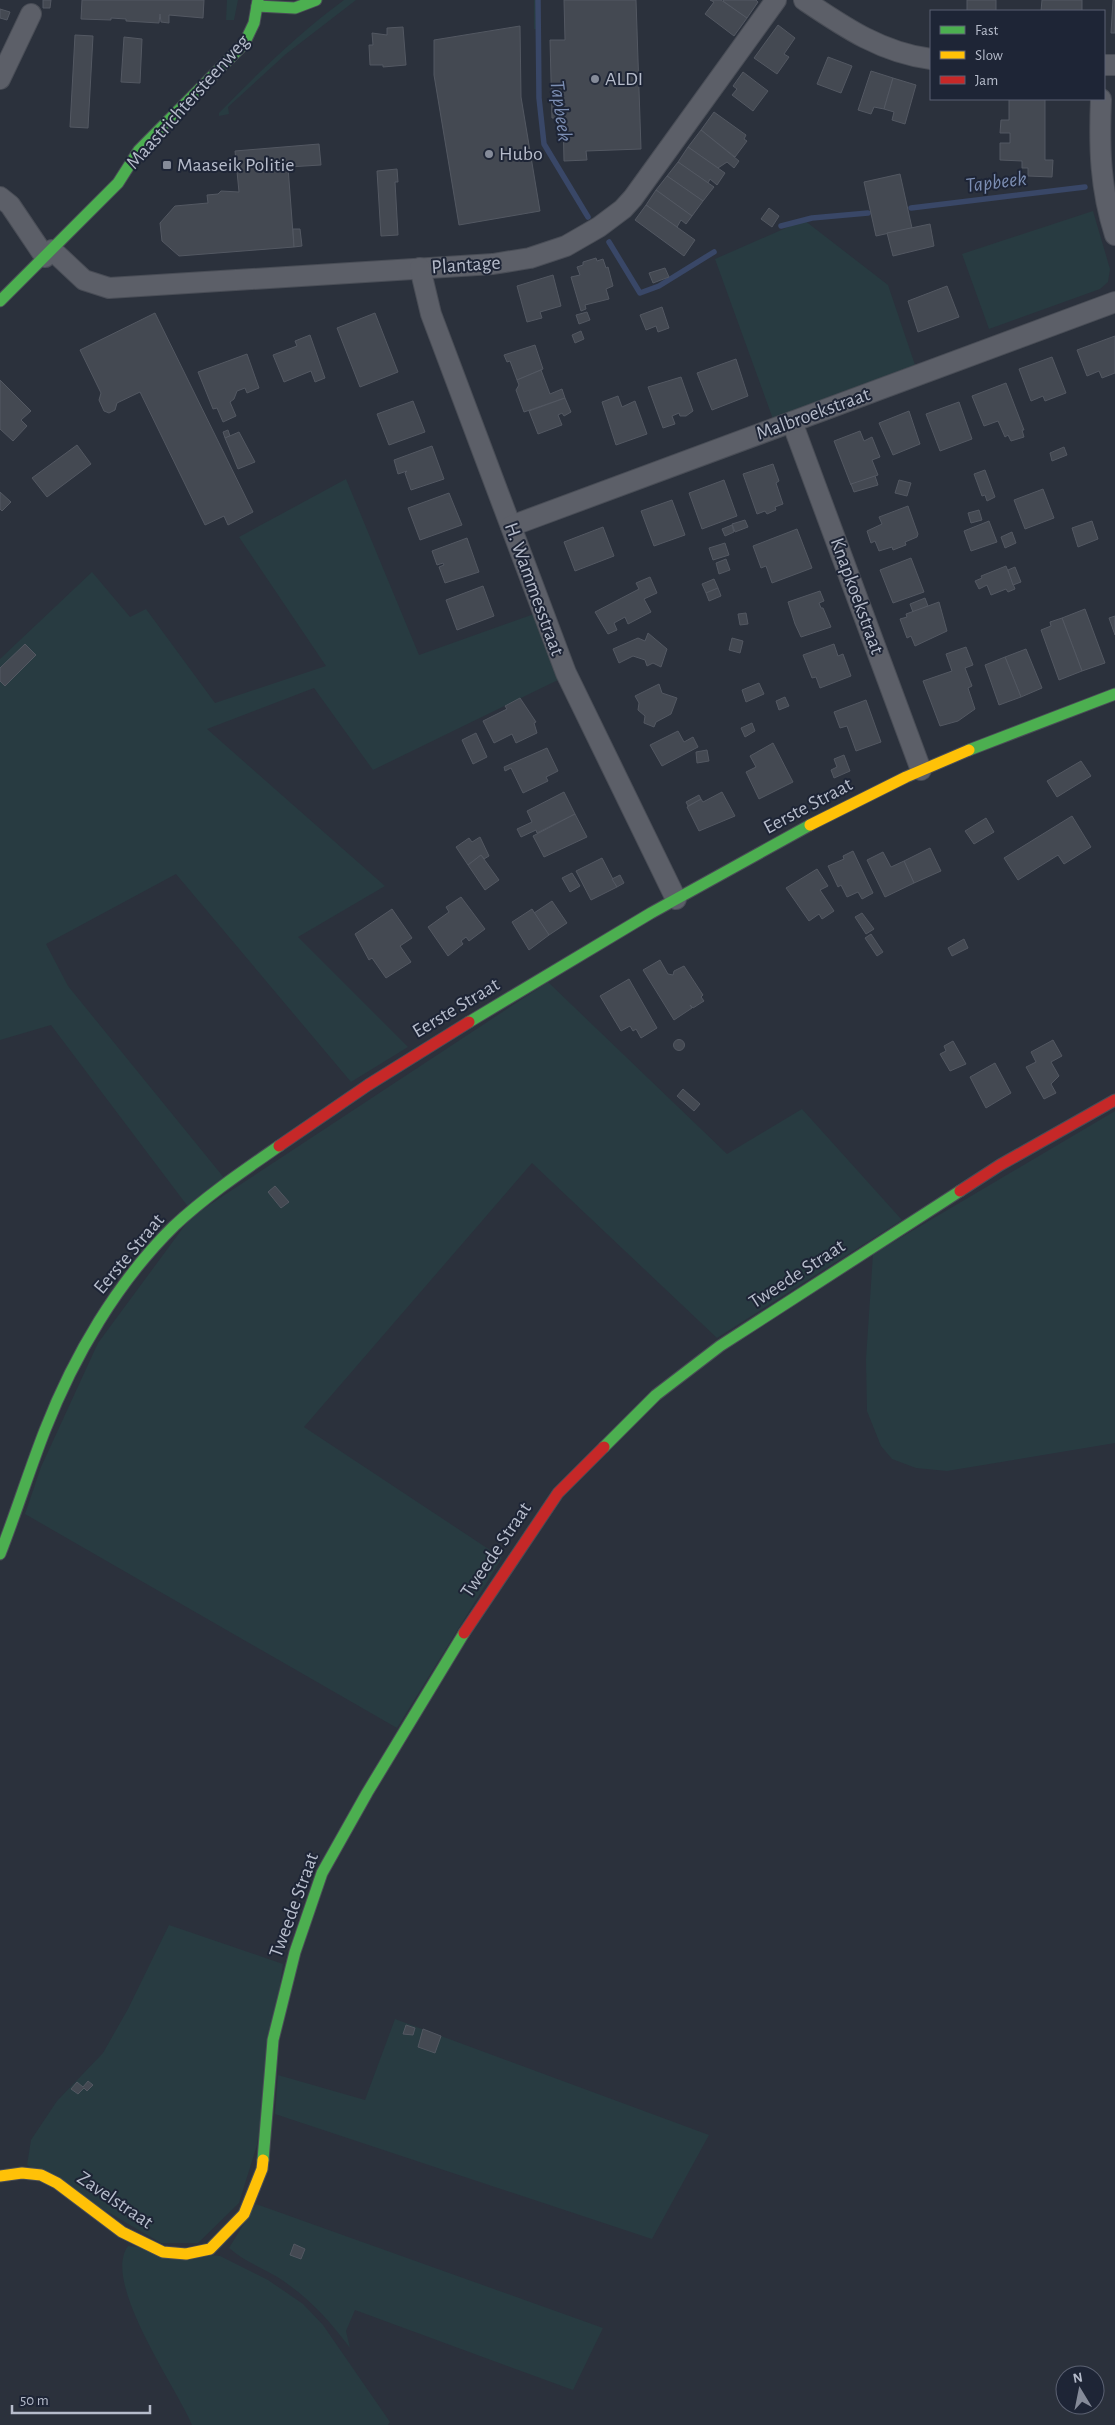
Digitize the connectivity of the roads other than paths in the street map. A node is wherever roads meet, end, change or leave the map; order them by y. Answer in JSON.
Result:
{"nodes":[{"id":1,"x":316,"y":0,"type":"edge"},
{"id":2,"x":776,"y":0,"type":"edge"},
{"id":3,"x":804,"y":0,"type":"edge"},
{"id":4,"x":258,"y":3,"type":"edge"},
{"id":5,"x":272,"y":9,"type":"edge"},
{"id":6,"x":31,"y":14,"type":"dead end"},
{"id":7,"x":930,"y":59,"type":"edge"},
{"id":8,"x":0,"y":79,"type":"edge"},
{"id":9,"x":1101,"y":100,"type":"edge"},
{"id":10,"x":145,"y":165,"type":"dead end"},
{"id":11,"x":118,"y":183,"type":"junction"},
{"id":12,"x":0,"y":197,"type":"edge"},
{"id":13,"x":1115,"y":235,"type":"edge"},
{"id":14,"x":48,"y":253,"type":"junction"},
{"id":15,"x":420,"y":268,"type":"junction"},
{"id":16,"x":0,"y":301,"type":"edge"},
{"id":17,"x":1115,"y":302,"type":"edge"},
{"id":18,"x":792,"y":422,"type":"junction"},
{"id":19,"x":511,"y":526,"type":"junction"},
{"id":20,"x":1115,"y":694,"type":"edge"},
{"id":21,"x":921,"y":770,"type":"junction"},
{"id":22,"x":676,"y":899,"type":"junction"},
{"id":23,"x":1115,"y":1100,"type":"edge"},
{"id":24,"x":0,"y":1554,"type":"edge"},
{"id":25,"x":0,"y":2176,"type":"edge"},
{"id":26,"x":210,"y":2249,"type":"joint"}],
"edges":[{"from":1,"to":5,"type":"street","name":"Maastrichtersteenweg"},
{"from":2,"to":15,"type":"street","name":"Plantage"},
{"from":3,"to":7,"type":"street"},
{"from":4,"to":5,"type":"street","name":"Maastrichtersteenweg"},
{"from":4,"to":11,"type":"street","name":"Maastrichtersteenweg"},
{"from":6,"to":8,"type":"street"},
{"from":9,"to":13,"type":"street"},
{"from":10,"to":11,"type":"street","name":"Maastrichtersteenweg"},
{"from":11,"to":14,"type":"street","name":"Maastrichtersteenweg"},
{"from":12,"to":14,"type":"street"},
{"from":14,"to":15,"type":"street","name":"Plantage"},
{"from":14,"to":16,"type":"street","name":"Maastrichtersteenweg"},
{"from":15,"to":19,"type":"street","name":"H. Wammesstraat"},
{"from":17,"to":18,"type":"street","name":"Malbroekstraat"},
{"from":18,"to":19,"type":"street","name":"Malbroekstraat"},
{"from":18,"to":21,"type":"street","name":"Knapkoekstraat"},
{"from":19,"to":22,"type":"street","name":"H. Wammesstraat"},
{"from":20,"to":21,"type":"street","name":"Eerste Straat"},
{"from":21,"to":22,"type":"street","name":"Eerste Straat"},
{"from":22,"to":24,"type":"street","name":"Eerste Straat"},
{"from":23,"to":26,"type":"street","name":"Tweede Straat"},
{"from":25,"to":26,"type":"street","name":"Zavelstraat"}]}
